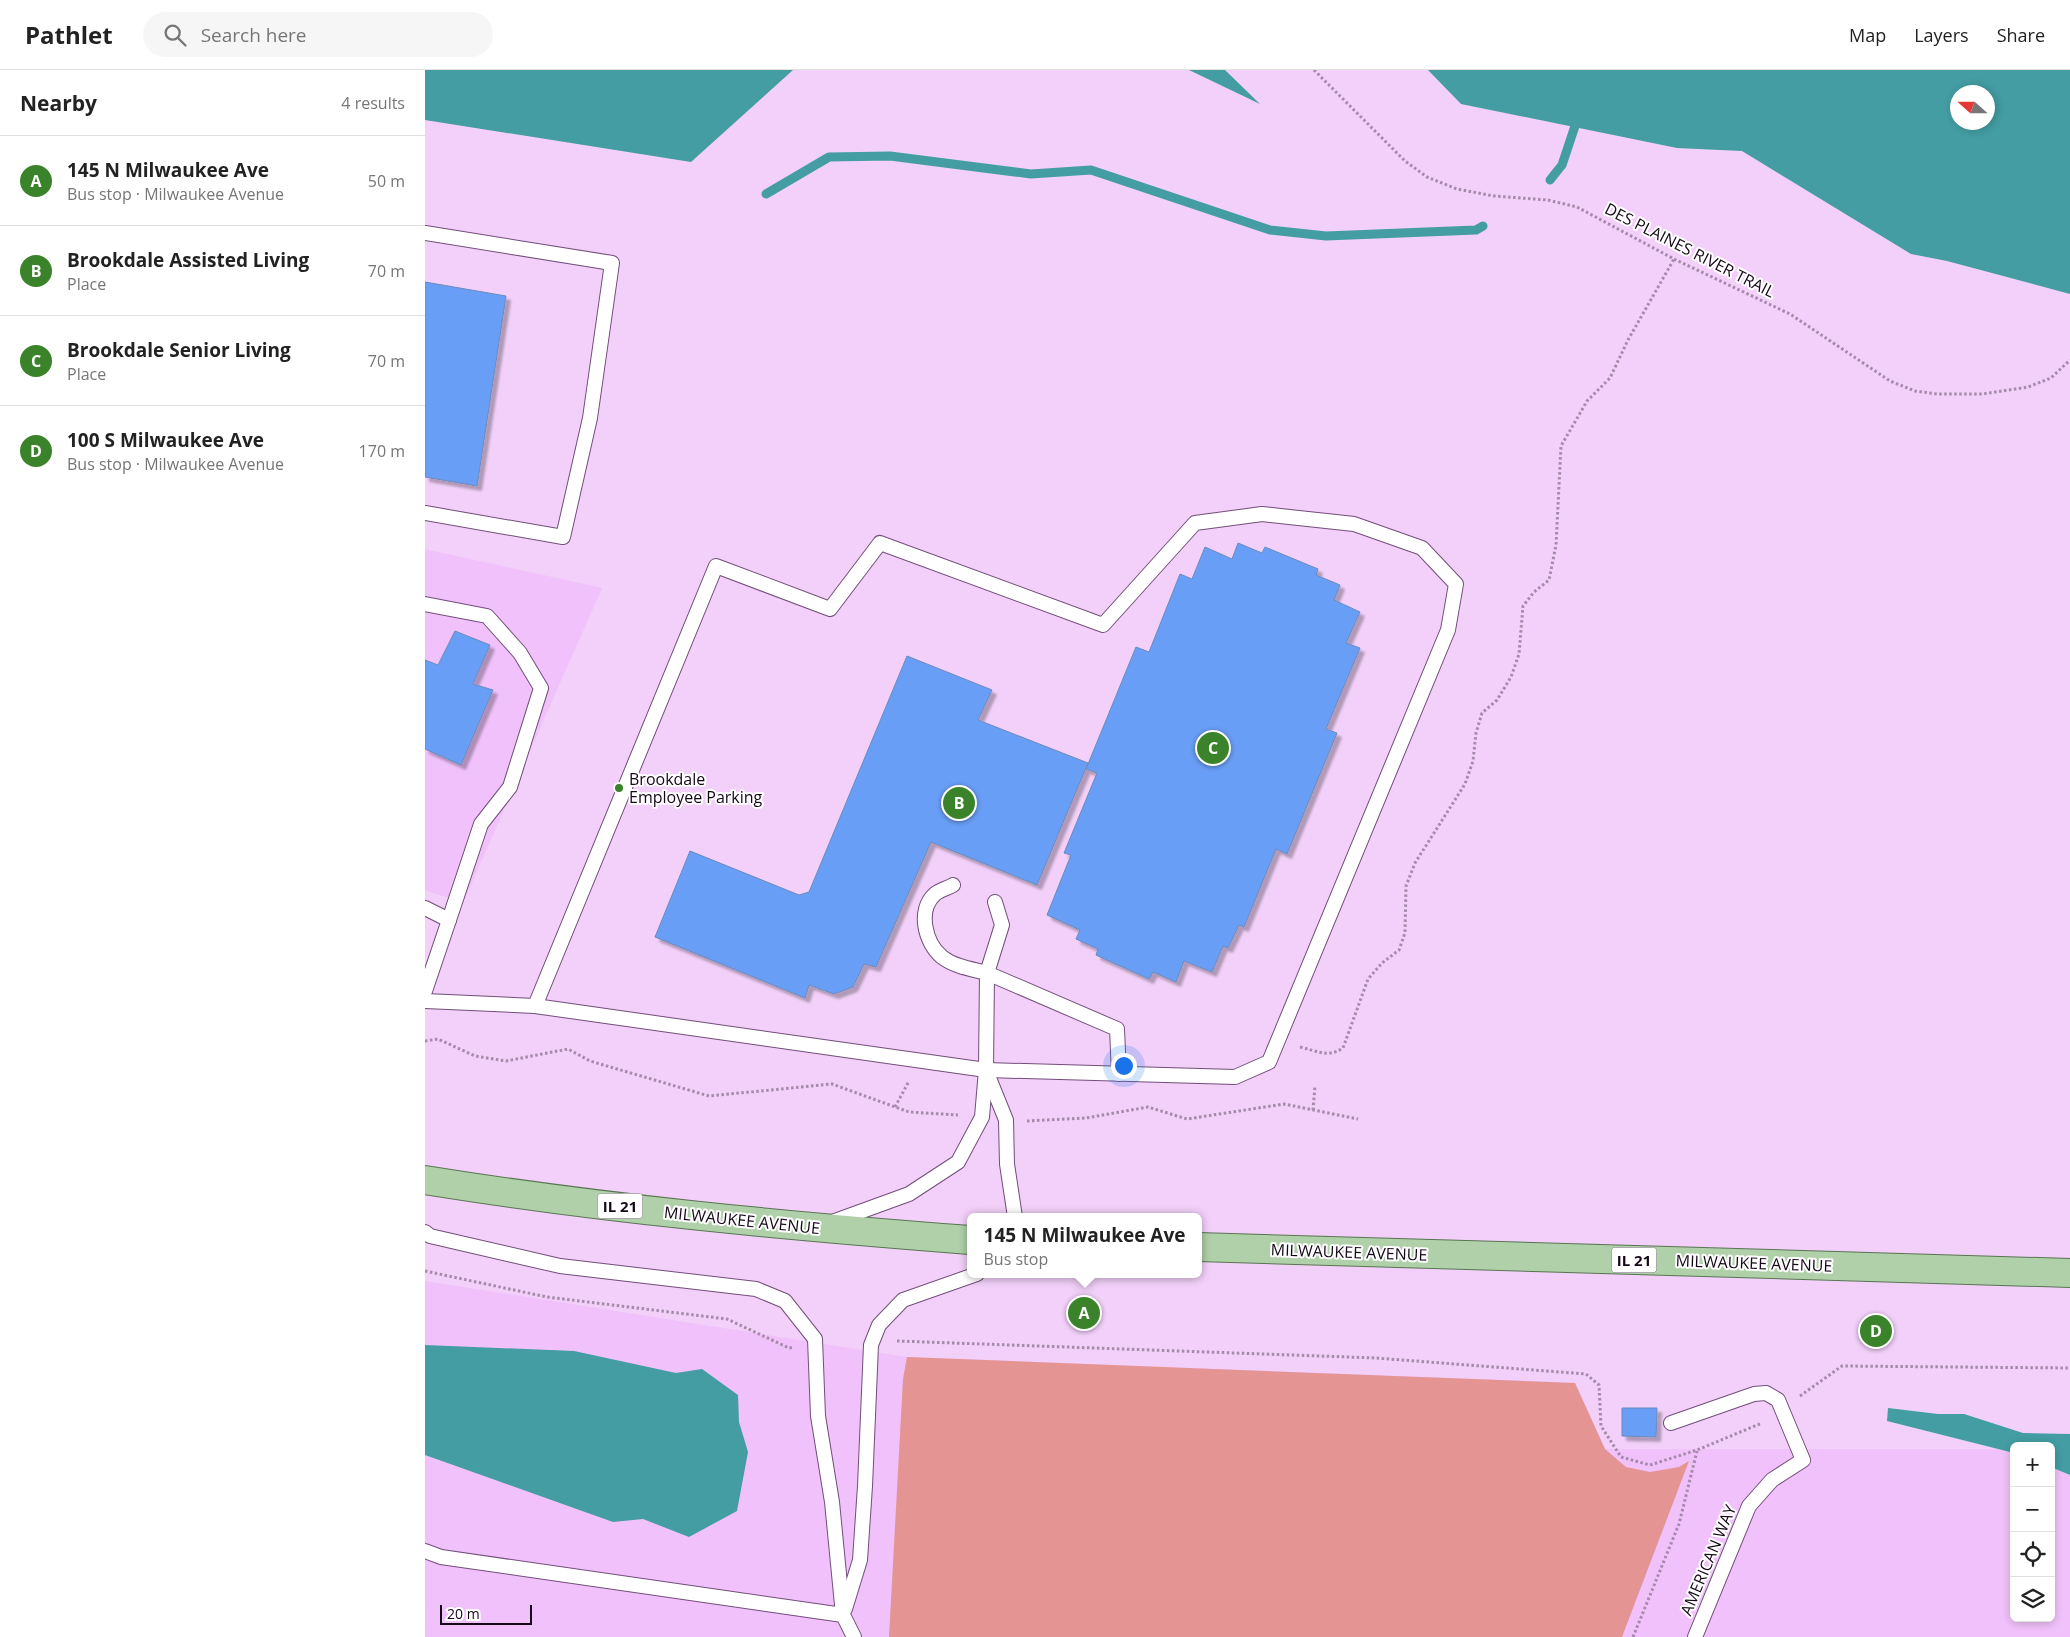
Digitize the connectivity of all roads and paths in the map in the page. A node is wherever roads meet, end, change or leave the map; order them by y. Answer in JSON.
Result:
{"nodes":[{"id":1,"x":1314,"y":70,"type":"edge"},
{"id":2,"x":425,"y":233,"type":"edge"},
{"id":3,"x":1673,"y":259,"type":"junction"},
{"id":4,"x":2070,"y":360,"type":"edge"},
{"id":5,"x":425,"y":513,"type":"edge"},
{"id":6,"x":425,"y":604,"type":"edge"},
{"id":7,"x":953,"y":885,"type":"dead end"},
{"id":8,"x":995,"y":902,"type":"dead end"},
{"id":9,"x":425,"y":908,"type":"edge"},
{"id":10,"x":449,"y":920,"type":"junction"},
{"id":11,"x":987,"y":973,"type":"junction"},
{"id":12,"x":425,"y":991,"type":"edge"},
{"id":13,"x":425,"y":1001,"type":"edge"},
{"id":14,"x":535,"y":1006,"type":"junction"},
{"id":15,"x":425,"y":1040,"type":"edge"},
{"id":16,"x":1278,"y":1041,"type":"junction"},
{"id":17,"x":986,"y":1070,"type":"junction"},
{"id":18,"x":913,"y":1074,"type":"dead end"},
{"id":19,"x":1119,"y":1074,"type":"junction"},
{"id":20,"x":1315,"y":1086,"type":"dead end"},
{"id":21,"x":895,"y":1107,"type":"junction"},
{"id":22,"x":1313,"y":1110,"type":"junction"},
{"id":23,"x":959,"y":1115,"type":"dead end"},
{"id":24,"x":1358,"y":1119,"type":"dead end"},
{"id":25,"x":1026,"y":1121,"type":"dead end"},
{"id":26,"x":425,"y":1180,"type":"edge"},
{"id":27,"x":1014,"y":1213,"type":"edge"},
{"id":28,"x":815,"y":1228,"type":"junction"},
{"id":29,"x":425,"y":1232,"type":"edge"},
{"id":30,"x":967,"y":1240,"type":"edge"},
{"id":31,"x":1202,"y":1247,"type":"edge"},
{"id":32,"x":425,"y":1270,"type":"edge"},
{"id":33,"x":2070,"y":1272,"type":"edge"},
{"id":34,"x":967,"y":1278,"type":"edge"},
{"id":35,"x":874,"y":1340,"type":"junction"},
{"id":36,"x":815,"y":1346,"type":"junction"},
{"id":37,"x":2070,"y":1368,"type":"edge"},
{"id":38,"x":1782,"y":1409,"type":"junction"},
{"id":39,"x":1671,"y":1423,"type":"dead end"},
{"id":40,"x":1697,"y":1450,"type":"junction"},
{"id":41,"x":425,"y":1551,"type":"edge"},
{"id":42,"x":843,"y":1615,"type":"junction"},
{"id":43,"x":853,"y":1637,"type":"edge"},
{"id":44,"x":1633,"y":1637,"type":"edge"},
{"id":45,"x":1695,"y":1637,"type":"edge"}],
"edges":[{"from":1,"to":3,"type":"path","name":"DES PLAINES RIVER TRAIL"},
{"from":2,"to":5,"type":"lane"},
{"from":3,"to":4,"type":"path","name":"DES PLAINES RIVER TRAIL"},
{"from":3,"to":16,"type":"path"},
{"from":6,"to":10,"type":"lane"},
{"from":7,"to":11,"type":"lane"},
{"from":8,"to":11,"type":"lane"},
{"from":9,"to":10,"type":"lane"},
{"from":10,"to":12,"type":"lane"},
{"from":11,"to":17,"type":"lane"},
{"from":11,"to":19,"type":"lane"},
{"from":13,"to":14,"type":"lane"},
{"from":14,"to":16,"type":"lane"},
{"from":14,"to":17,"type":"lane"},
{"from":15,"to":21,"type":"path"},
{"from":16,"to":19,"type":"lane"},
{"from":17,"to":19,"type":"lane"},
{"from":17,"to":27,"type":"lane"},
{"from":17,"to":28,"type":"lane"},
{"from":18,"to":21,"type":"path"},
{"from":20,"to":22,"type":"path"},
{"from":21,"to":23,"type":"path"},
{"from":22,"to":24,"type":"path"},
{"from":22,"to":25,"type":"path"},
{"from":26,"to":28,"type":"main road","name":"MILWAUKEE AVENUE","number":"IL 21"},
{"from":28,"to":30,"type":"main road","name":"MILWAUKEE AVENUE","number":"IL 21"},
{"from":29,"to":36,"type":"lane"},
{"from":31,"to":33,"type":"main road","name":"MILWAUKEE AVENUE","number":"IL 21"},
{"from":32,"to":36,"type":"path"},
{"from":34,"to":35,"type":"lane"},
{"from":35,"to":40,"type":"path"},
{"from":35,"to":42,"type":"lane"},
{"from":36,"to":42,"type":"lane"},
{"from":37,"to":38,"type":"path"},
{"from":38,"to":39,"type":"lane","name":"AMERICAN WAY"},
{"from":38,"to":40,"type":"path"},
{"from":38,"to":45,"type":"lane","name":"AMERICAN WAY"},
{"from":40,"to":44,"type":"path"},
{"from":41,"to":42,"type":"lane"},
{"from":42,"to":43,"type":"lane"}]}
